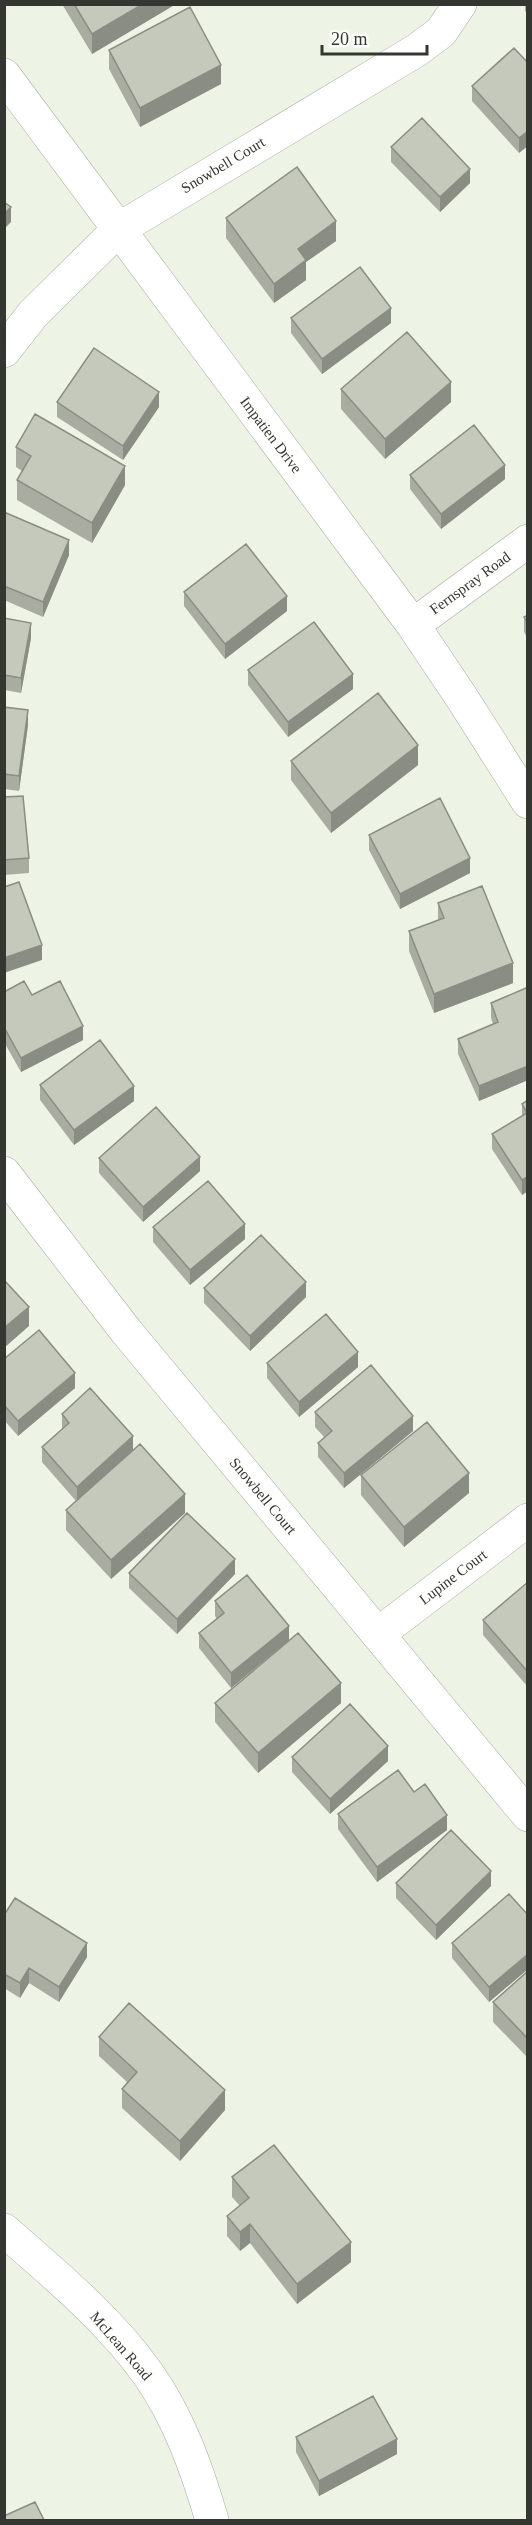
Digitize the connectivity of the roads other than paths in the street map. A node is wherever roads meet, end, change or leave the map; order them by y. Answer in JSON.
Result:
{"nodes":[{"id":1,"x":460,"y":4,"type":"edge"},
{"id":2,"x":4,"y":75,"type":"edge"},
{"id":3,"x":119,"y":229,"type":"junction"},
{"id":4,"x":4,"y":351,"type":"edge"},
{"id":5,"x":528,"y":541,"type":"edge"},
{"id":6,"x":412,"y":625,"type":"junction"},
{"id":7,"x":528,"y":802,"type":"edge"},
{"id":8,"x":4,"y":1173,"type":"edge"},
{"id":9,"x":528,"y":1520,"type":"edge"},
{"id":10,"x":378,"y":1634,"type":"junction"},
{"id":11,"x":528,"y":1815,"type":"edge"},
{"id":12,"x":4,"y":2230,"type":"edge"},
{"id":13,"x":212,"y":2520,"type":"edge"}],
"edges":[{"from":1,"to":3,"type":"street","name":"Snowbell Court"},
{"from":2,"to":3,"type":"street","name":"Impatien Drive"},
{"from":3,"to":4,"type":"street","name":"Snowbell Court"},
{"from":3,"to":6,"type":"street","name":"Impatien Drive"},
{"from":5,"to":6,"type":"street","name":"Fernspray Road"},
{"from":6,"to":7,"type":"street","name":"Impatien Drive"},
{"from":8,"to":10,"type":"street","name":"Snowbell Court"},
{"from":9,"to":10,"type":"street","name":"Lupine Court"},
{"from":10,"to":11,"type":"street","name":"Snowbell Court"},
{"from":12,"to":13,"type":"street","name":"McLean Road"}]}
